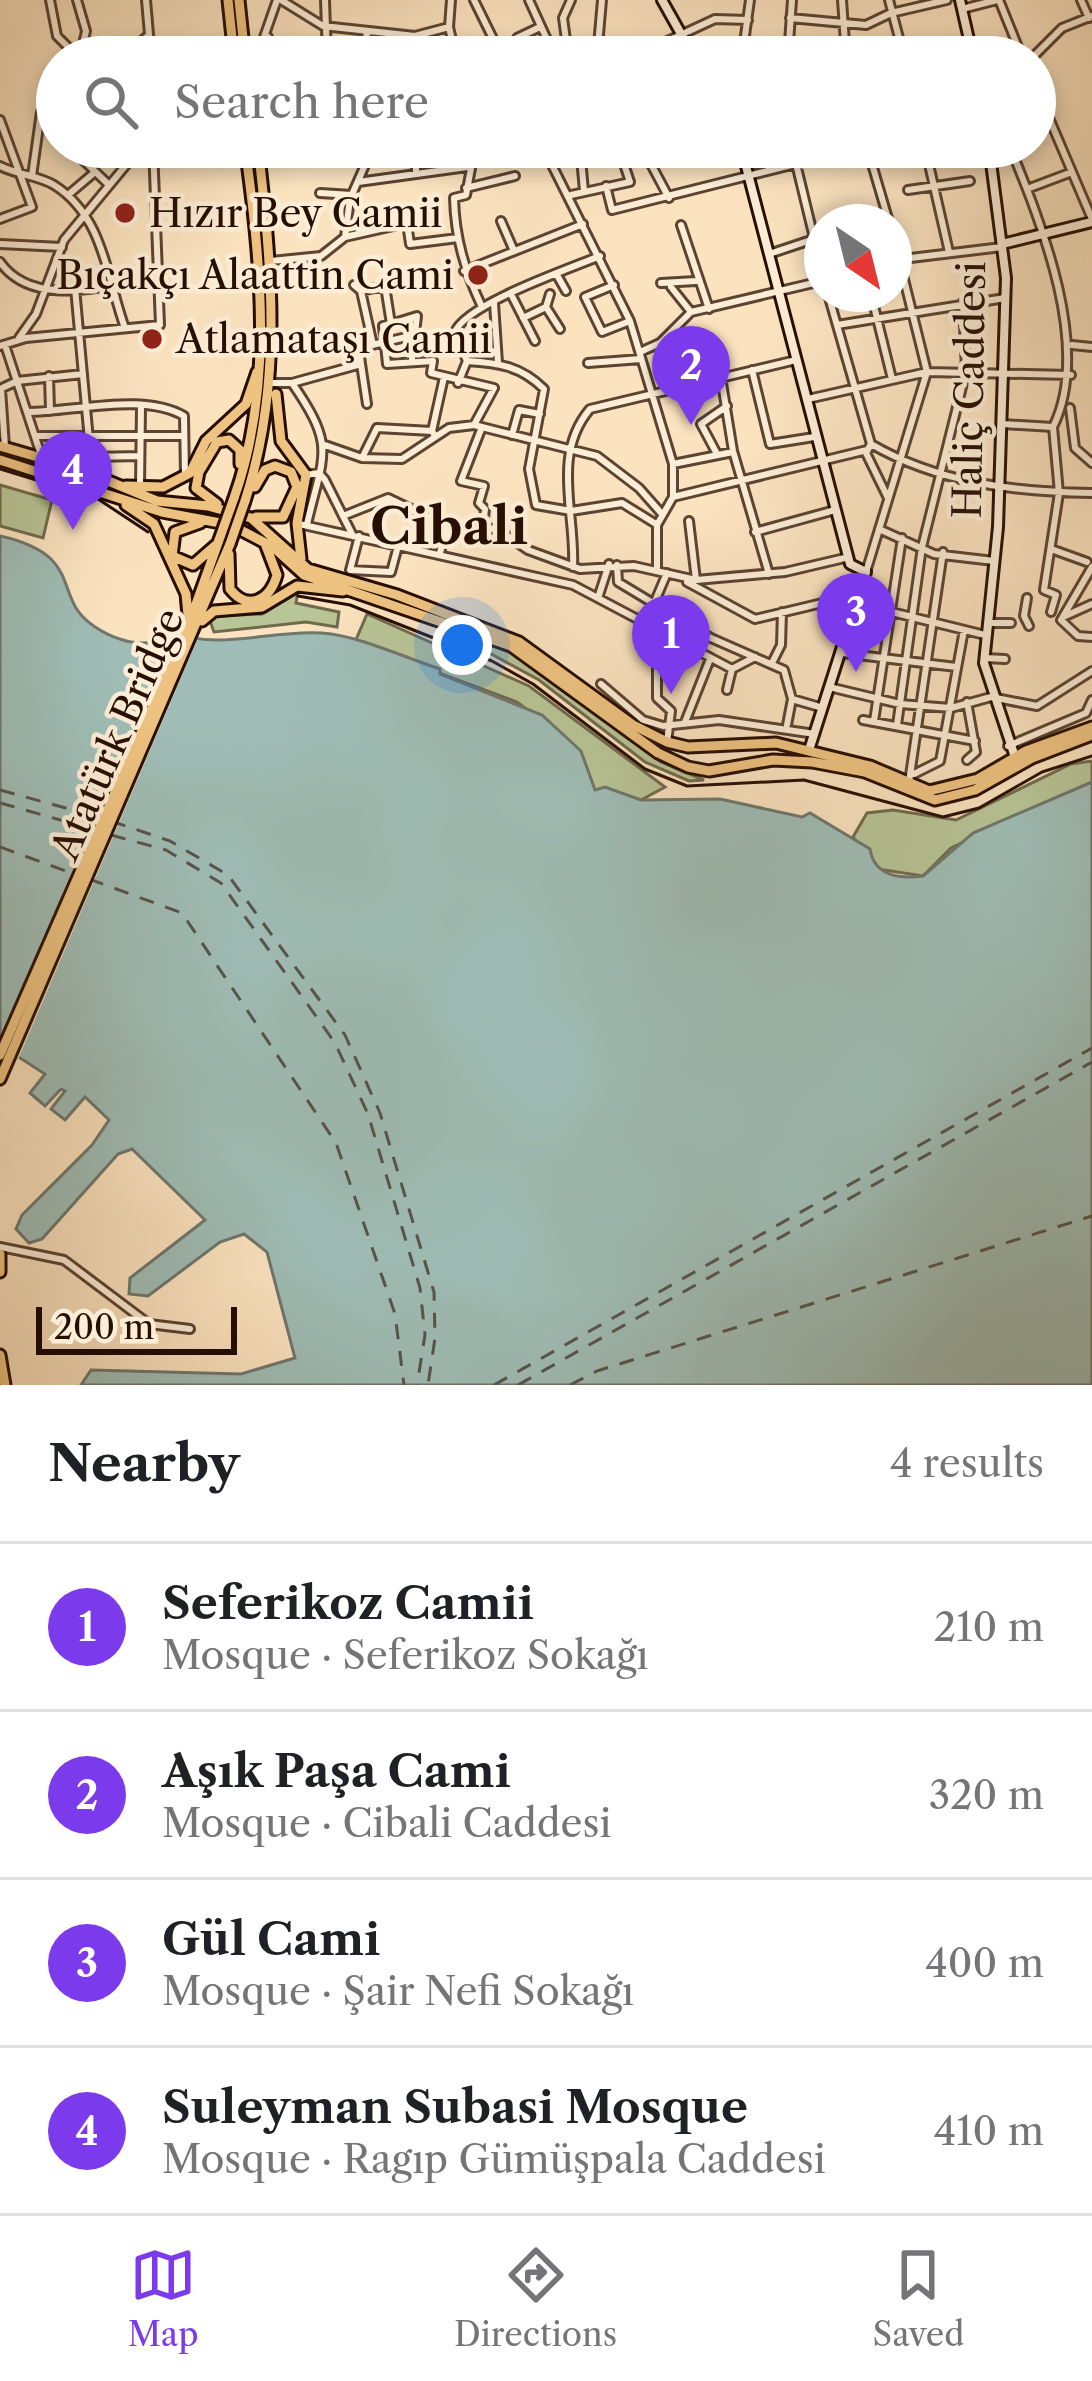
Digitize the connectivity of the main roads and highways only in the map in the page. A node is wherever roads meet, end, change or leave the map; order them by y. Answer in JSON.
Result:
{"nodes":[{"id":1,"x":228,"y":0,"type":"edge"},
{"id":2,"x":239,"y":0,"type":"edge"},
{"id":3,"x":232,"y":36,"type":"edge"},
{"id":4,"x":243,"y":36,"type":"edge"},
{"id":5,"x":247,"y":168,"type":"edge"},
{"id":6,"x":260,"y":168,"type":"edge"},
{"id":7,"x":261,"y":356,"type":"junction"},
{"id":8,"x":272,"y":383,"type":"junction"},
{"id":9,"x":2,"y":446,"type":"edge"},
{"id":10,"x":0,"y":460,"type":"edge"},
{"id":11,"x":116,"y":485,"type":"junction"},
{"id":12,"x":106,"y":494,"type":"junction"},
{"id":13,"x":239,"y":500,"type":"junction"},
{"id":14,"x":227,"y":510,"type":"junction"},
{"id":15,"x":251,"y":518,"type":"junction"},
{"id":16,"x":215,"y":520,"type":"junction"},
{"id":17,"x":225,"y":542,"type":"junction"},
{"id":18,"x":263,"y":542,"type":"junction"},
{"id":19,"x":301,"y":562,"type":"junction"},
{"id":20,"x":363,"y":592,"type":"junction"},
{"id":21,"x":191,"y":628,"type":"junction"},
{"id":22,"x":1092,"y":731,"type":"edge"},
{"id":23,"x":744,"y":742,"type":"junction"},
{"id":24,"x":718,"y":745,"type":"junction"},
{"id":25,"x":1017,"y":760,"type":"junction"},
{"id":26,"x":743,"y":765,"type":"junction"},
{"id":27,"x":716,"y":770,"type":"junction"},
{"id":28,"x":0,"y":1055,"type":"edge"},
{"id":29,"x":0,"y":1079,"type":"edge"},
{"id":30,"x":0,"y":1251,"type":"edge"},
{"id":31,"x":0,"y":1272,"type":"edge"},
{"id":32,"x":0,"y":1355,"type":"edge"},
{"id":33,"x":4,"y":1385,"type":"edge"}],
"edges":[{"from":1,"to":3,"type":"main road"},
{"from":2,"to":4,"type":"main road"},
{"from":5,"to":7,"type":"main road"},
{"from":6,"to":8,"type":"main road"},
{"from":7,"to":11,"type":"main road"},
{"from":7,"to":13,"type":"main road"},
{"from":8,"to":13,"type":"main road"},
{"from":8,"to":19,"type":"main road"},
{"from":9,"to":11,"type":"main road"},
{"from":10,"to":12,"type":"main road"},
{"from":11,"to":14,"type":"main road"},
{"from":12,"to":16,"type":"main road"},
{"from":12,"to":21,"type":"main road"},
{"from":13,"to":14,"type":"main road"},
{"from":13,"to":15,"type":"main road"},
{"from":13,"to":17,"type":"main road","name":"Atatürk Bridge","bridge":true},
{"from":14,"to":15,"type":"main road"},
{"from":15,"to":19,"type":"main road"},
{"from":16,"to":17,"type":"main road"},
{"from":16,"to":18,"type":"main road"},
{"from":17,"to":18,"type":"main road"},
{"from":17,"to":21,"type":"main road","name":"Atatürk Bridge"},
{"from":18,"to":20,"type":"main road"},
{"from":19,"to":24,"type":"main road"},
{"from":20,"to":21,"type":"main road"},
{"from":20,"to":27,"type":"main road"},
{"from":21,"to":28,"type":"main road","name":"Atatürk Bridge"},
{"from":21,"to":29,"type":"main road","name":"Atatürk Bridge"},
{"from":22,"to":25,"type":"main road"},
{"from":23,"to":24,"type":"main road"},
{"from":23,"to":25,"type":"main road"},
{"from":23,"to":26,"type":"main road"},
{"from":24,"to":27,"type":"main road"},
{"from":25,"to":26,"type":"main road"},
{"from":26,"to":27,"type":"main road"},
{"from":30,"to":31,"type":"main road"},
{"from":32,"to":33,"type":"main road"}]}
